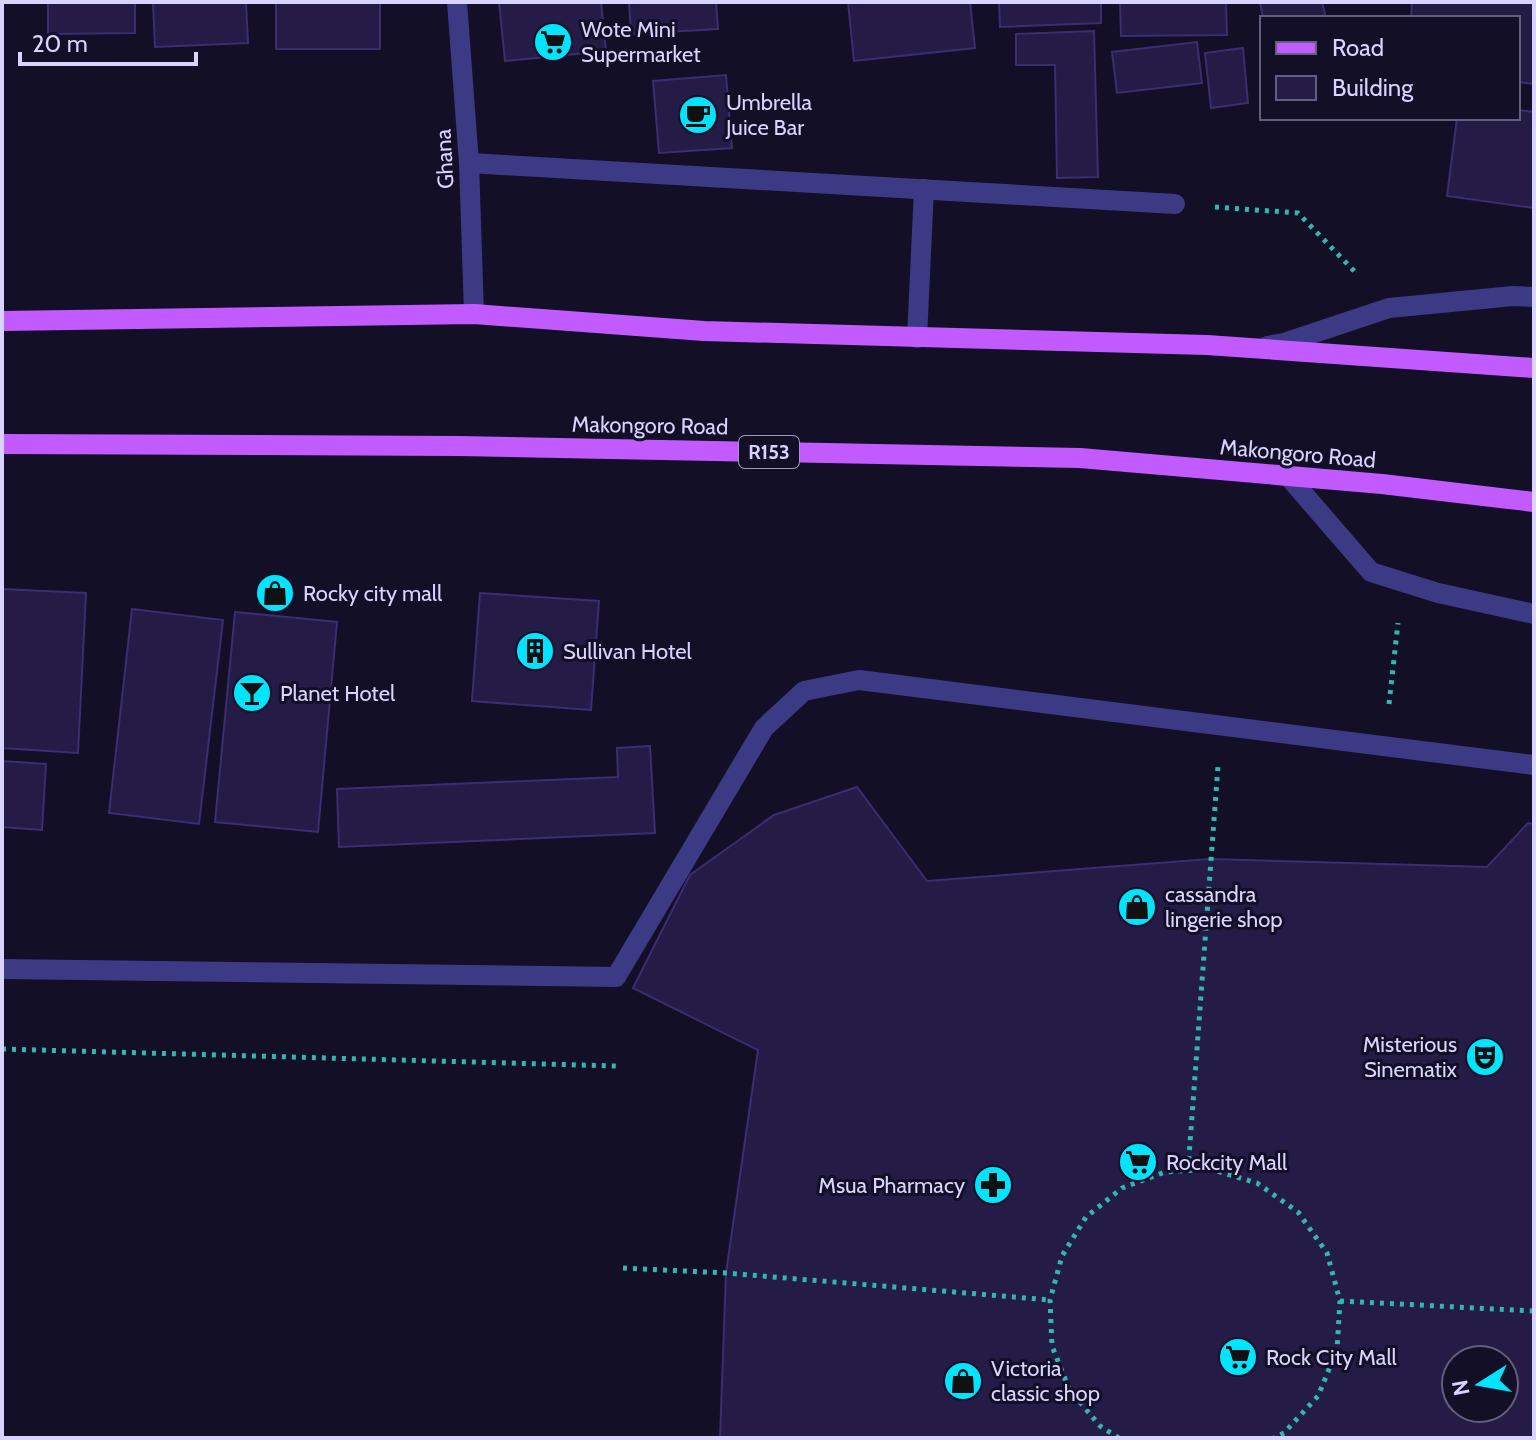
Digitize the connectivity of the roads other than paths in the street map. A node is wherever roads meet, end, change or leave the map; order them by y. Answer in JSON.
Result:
{"nodes":[{"id":1,"x":457,"y":2,"type":"edge"},
{"id":2,"x":469,"y":163,"type":"junction"},
{"id":3,"x":924,"y":189,"type":"junction"},
{"id":4,"x":1175,"y":204,"type":"road end"},
{"id":5,"x":1534,"y":297,"type":"edge"},
{"id":6,"x":474,"y":314,"type":"junction"},
{"id":7,"x":2,"y":321,"type":"edge"},
{"id":8,"x":917,"y":338,"type":"junction"},
{"id":9,"x":1247,"y":348,"type":"junction"},
{"id":10,"x":1534,"y":368,"type":"edge"},
{"id":11,"x":2,"y":444,"type":"edge"},
{"id":12,"x":1288,"y":476,"type":"junction"},
{"id":13,"x":1534,"y":502,"type":"edge"},
{"id":14,"x":1534,"y":614,"type":"edge"},
{"id":15,"x":1534,"y":765,"type":"edge"},
{"id":16,"x":2,"y":969,"type":"edge"}],
"edges":[{"from":1,"to":2,"type":"street","name":"Ghana"},
{"from":2,"to":3,"type":"street"},
{"from":2,"to":6,"type":"street","name":"Ghana"},
{"from":3,"to":4,"type":"street"},
{"from":3,"to":8,"type":"street"},
{"from":5,"to":9,"type":"street"},
{"from":6,"to":7,"type":"main road"},
{"from":6,"to":8,"type":"main road"},
{"from":8,"to":9,"type":"main road"},
{"from":9,"to":10,"type":"main road"},
{"from":11,"to":12,"type":"main road","name":"Makongoro Road","number":"R153"},
{"from":12,"to":13,"type":"main road","name":"Makongoro Road","number":"R153"},
{"from":12,"to":14,"type":"street"},
{"from":15,"to":16,"type":"street"}]}
